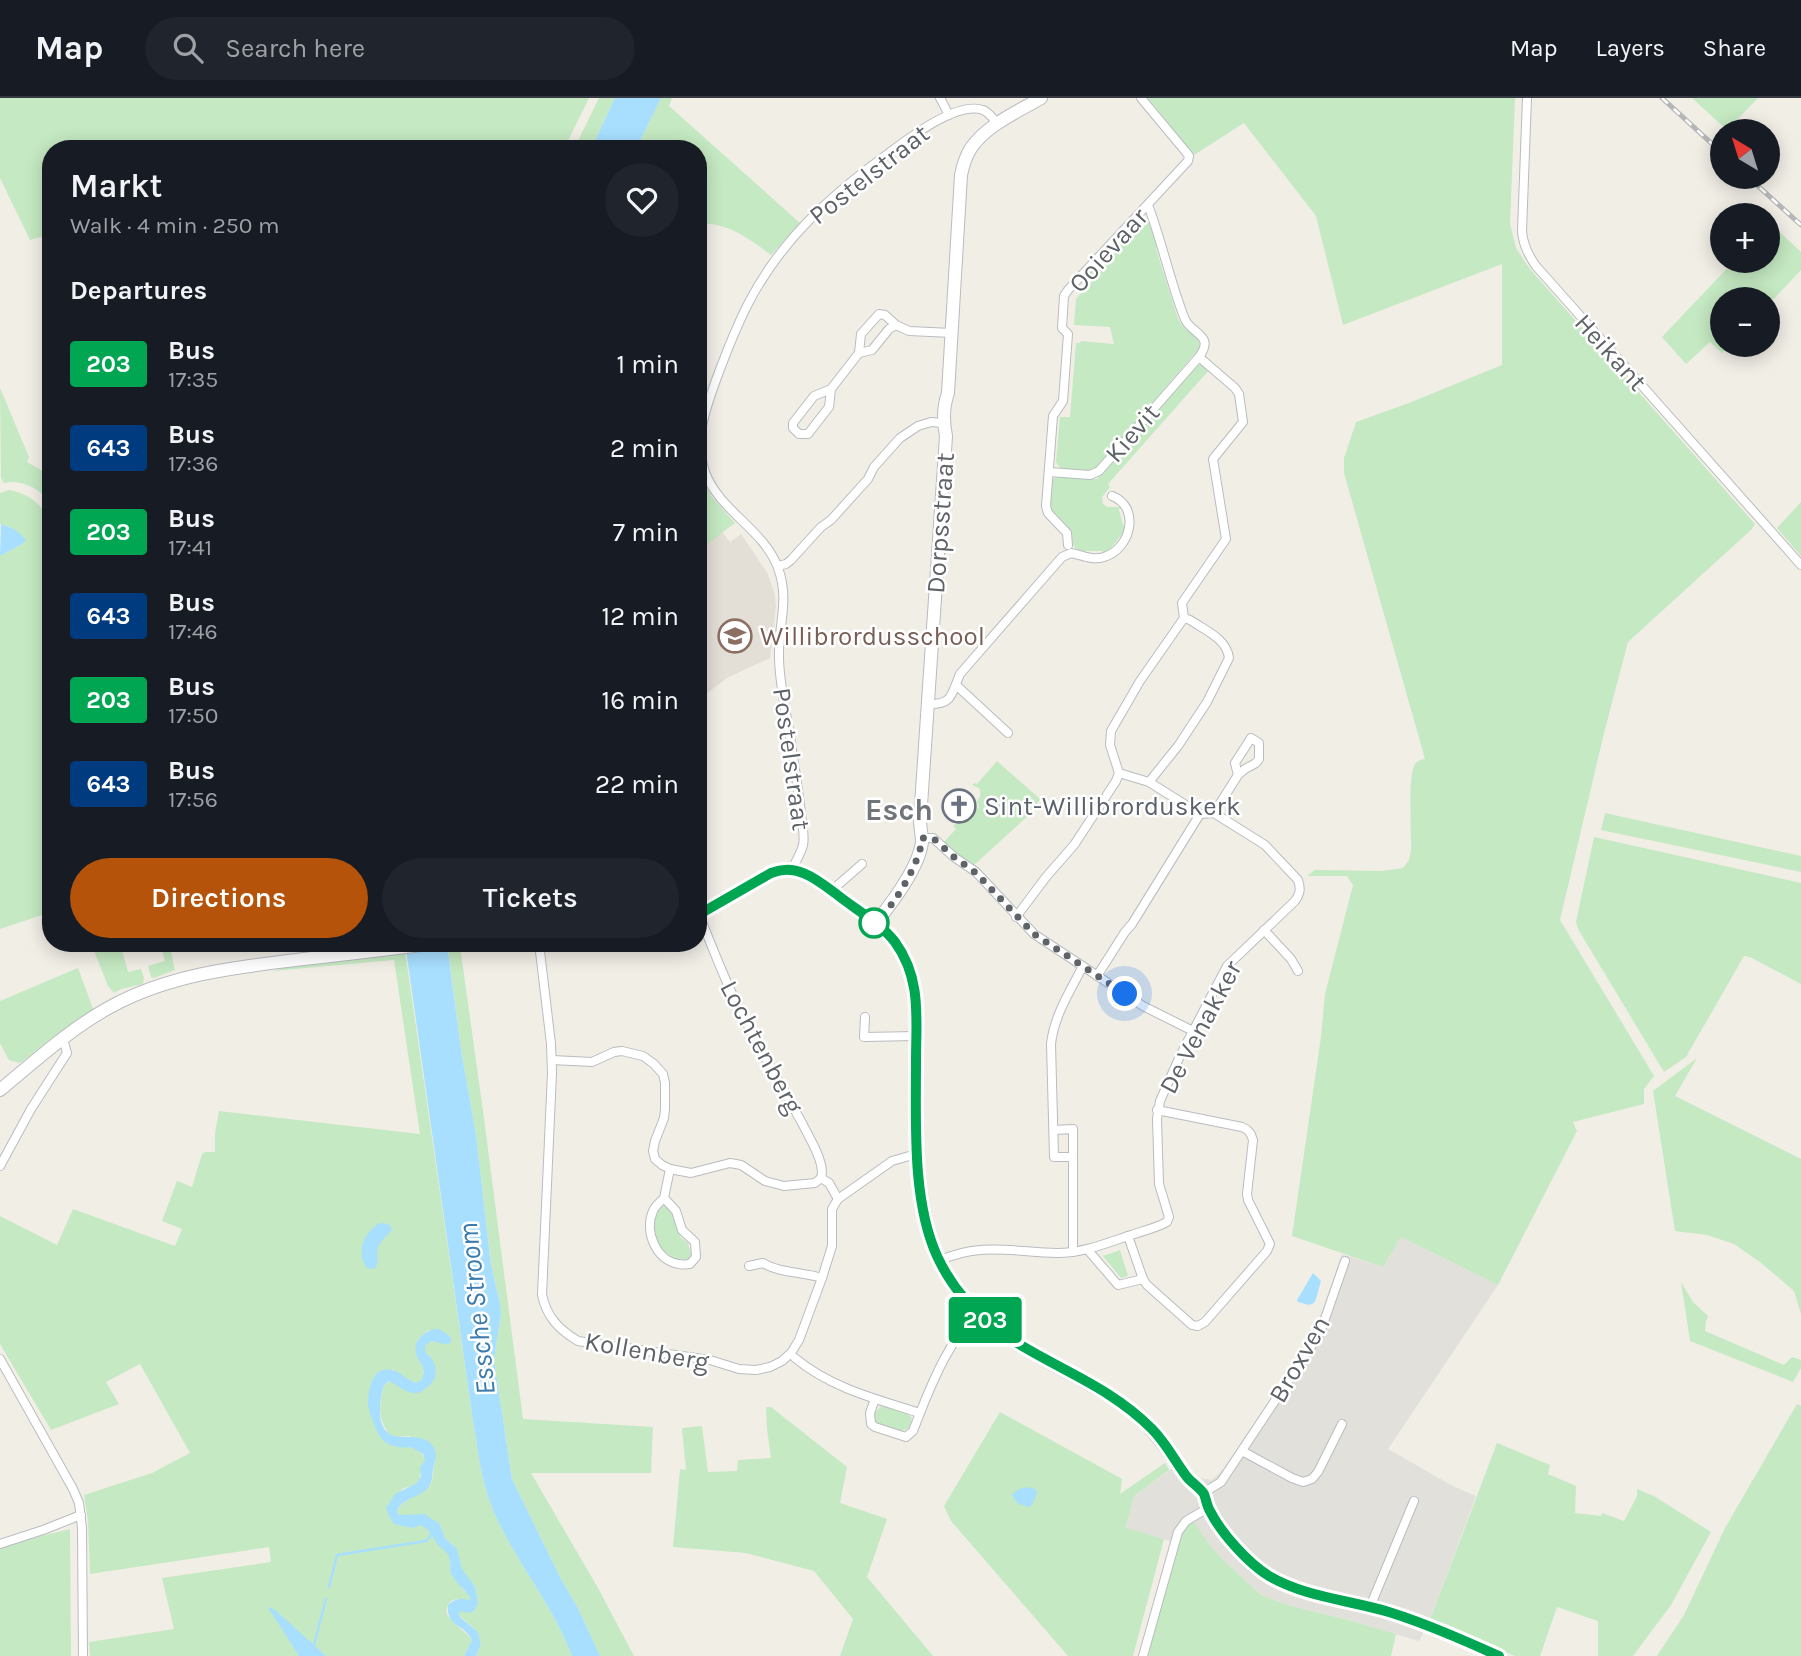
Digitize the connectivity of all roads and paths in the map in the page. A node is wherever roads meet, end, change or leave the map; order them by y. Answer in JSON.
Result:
{"nodes":[{"id":1,"x":940,"y":98,"type":"edge"},
{"id":2,"x":1041,"y":98,"type":"edge"},
{"id":3,"x":1141,"y":98,"type":"edge"},
{"id":4,"x":1527,"y":98,"type":"edge"},
{"id":5,"x":949,"y":115,"type":"junction"},
{"id":6,"x":998,"y":124,"type":"junction"},
{"id":7,"x":1148,"y":205,"type":"junction"},
{"id":8,"x":896,"y":325,"type":"junction"},
{"id":9,"x":952,"y":333,"type":"junction"},
{"id":10,"x":859,"y":353,"type":"junction"},
{"id":11,"x":1199,"y":357,"type":"junction"},
{"id":12,"x":831,"y":389,"type":"junction"},
{"id":13,"x":707,"y":408,"type":"edge"},
{"id":14,"x":943,"y":423,"type":"junction"},
{"id":15,"x":1049,"y":472,"type":"junction"},
{"id":16,"x":707,"y":476,"type":"edge"},
{"id":17,"x":1112,"y":496,"type":"dead end"},
{"id":18,"x":1068,"y":545,"type":"dead end"},
{"id":19,"x":1801,"y":565,"type":"edge"},
{"id":20,"x":778,"y":566,"type":"junction"},
{"id":21,"x":1184,"y":618,"type":"junction"},
{"id":22,"x":956,"y":685,"type":"junction"},
{"id":23,"x":927,"y":704,"type":"junction"},
{"id":24,"x":1008,"y":733,"type":"dead end"},
{"id":25,"x":1119,"y":774,"type":"junction"},
{"id":26,"x":1238,"y":775,"type":"dead end"},
{"id":27,"x":1149,"y":782,"type":"junction"},
{"id":28,"x":1214,"y":813,"type":"junction"},
{"id":29,"x":1199,"y":814,"type":"junction"},
{"id":30,"x":922,"y":838,"type":"junction"},
{"id":31,"x":862,"y":864,"type":"dead end"},
{"id":32,"x":792,"y":869,"type":"junction"},
{"id":33,"x":831,"y":891,"type":"junction"},
{"id":34,"x":707,"y":910,"type":"edge"},
{"id":35,"x":1016,"y":917,"type":"junction"},
{"id":36,"x":875,"y":924,"type":"junction"},
{"id":37,"x":1264,"y":930,"type":"junction"},
{"id":38,"x":707,"y":934,"type":"edge"},
{"id":39,"x":366,"y":952,"type":"edge"},
{"id":40,"x":540,"y":952,"type":"edge"},
{"id":41,"x":1083,"y":966,"type":"junction"},
{"id":42,"x":1298,"y":971,"type":"dead end"},
{"id":43,"x":1097,"y":976,"type":"junction"},
{"id":44,"x":865,"y":1017,"type":"dead end"},
{"id":45,"x":1193,"y":1031,"type":"junction"},
{"id":46,"x":916,"y":1036,"type":"junction"},
{"id":47,"x":63,"y":1039,"type":"junction"},
{"id":48,"x":552,"y":1060,"type":"junction"},
{"id":49,"x":0,"y":1090,"type":"edge"},
{"id":50,"x":1157,"y":1110,"type":"junction"},
{"id":51,"x":1054,"y":1130,"type":"junction"},
{"id":52,"x":916,"y":1154,"type":"junction"},
{"id":53,"x":1073,"y":1157,"type":"junction"},
{"id":54,"x":0,"y":1166,"type":"edge"},
{"id":55,"x":670,"y":1169,"type":"junction"},
{"id":56,"x":821,"y":1178,"type":"junction"},
{"id":57,"x":664,"y":1198,"type":"junction"},
{"id":58,"x":838,"y":1199,"type":"junction"},
{"id":59,"x":1128,"y":1236,"type":"junction"},
{"id":60,"x":1087,"y":1249,"type":"junction"},
{"id":61,"x":1073,"y":1252,"type":"junction"},
{"id":62,"x":939,"y":1261,"type":"junction"},
{"id":63,"x":1345,"y":1261,"type":"dead end"},
{"id":64,"x":749,"y":1266,"type":"dead end"},
{"id":65,"x":822,"y":1278,"type":"junction"},
{"id":66,"x":1143,"y":1279,"type":"junction"},
{"id":67,"x":977,"y":1312,"type":"junction"},
{"id":68,"x":795,"y":1357,"type":"dead end"},
{"id":69,"x":0,"y":1359,"type":"edge"},
{"id":70,"x":875,"y":1399,"type":"junction"},
{"id":71,"x":920,"y":1413,"type":"junction"},
{"id":72,"x":1342,"y":1424,"type":"dead end"},
{"id":73,"x":1242,"y":1451,"type":"junction"},
{"id":74,"x":1203,"y":1493,"type":"junction"},
{"id":75,"x":1414,"y":1501,"type":"dead end"},
{"id":76,"x":1208,"y":1508,"type":"junction"},
{"id":77,"x":81,"y":1515,"type":"junction"},
{"id":78,"x":0,"y":1544,"type":"edge"},
{"id":79,"x":1370,"y":1607,"type":"junction"},
{"id":80,"x":83,"y":1656,"type":"edge"},
{"id":81,"x":1143,"y":1656,"type":"edge"},
{"id":82,"x":1499,"y":1656,"type":"edge"}],
"edges":[{"from":1,"to":5,"type":"street"},
{"from":2,"to":6,"type":"street","name":"Dorpsstraat"},
{"from":3,"to":7,"type":"street","name":"Ooievaar"},
{"from":4,"to":19,"type":"street","name":"Heikant"},
{"from":5,"to":6,"type":"street","name":"Postelstraat"},
{"from":5,"to":13,"type":"street","name":"Postelstraat"},
{"from":6,"to":9,"type":"street","name":"Dorpsstraat"},
{"from":7,"to":11,"type":"street"},
{"from":7,"to":15,"type":"street","name":"Ooievaar"},
{"from":8,"to":9,"type":"street"},
{"from":8,"to":10,"type":"street"},
{"from":8,"to":10,"type":"street"},
{"from":9,"to":14,"type":"street","name":"Dorpsstraat"},
{"from":10,"to":12,"type":"street"},
{"from":11,"to":15,"type":"street","name":"Kievit"},
{"from":11,"to":21,"type":"street"},
{"from":12,"to":12,"type":"street"},
{"from":14,"to":20,"type":"street"},
{"from":14,"to":23,"type":"street","name":"Dorpsstraat"},
{"from":15,"to":18,"type":"street","name":"Ooievaar"},
{"from":16,"to":20,"type":"street","name":"Postelstraat"},
{"from":17,"to":22,"type":"street"},
{"from":20,"to":32,"type":"street","name":"Postelstraat"},
{"from":21,"to":25,"type":"street"},
{"from":21,"to":27,"type":"street"},
{"from":22,"to":23,"type":"street"},
{"from":22,"to":24,"type":"street"},
{"from":23,"to":30,"type":"street","name":"Dorpsstraat"},
{"from":25,"to":27,"type":"street"},
{"from":25,"to":35,"type":"street"},
{"from":26,"to":28,"type":"street"},
{"from":27,"to":29,"type":"street"},
{"from":28,"to":29,"type":"street"},
{"from":28,"to":37,"type":"street","name":"De Venakker"},
{"from":29,"to":43,"type":"street"},
{"from":30,"to":35,"type":"street"},
{"from":30,"to":36,"type":"street","name":"Dorpsstraat"},
{"from":31,"to":33,"type":"street"},
{"from":32,"to":33,"type":"street"},
{"from":32,"to":34,"type":"street"},
{"from":33,"to":36,"type":"street"},
{"from":35,"to":41,"type":"street"},
{"from":36,"to":46,"type":"street"},
{"from":37,"to":42,"type":"street","name":"De Venakker"},
{"from":37,"to":45,"type":"street","name":"De Venakker"},
{"from":38,"to":56,"type":"street","name":"Lochtenberg"},
{"from":39,"to":47,"type":"street"},
{"from":40,"to":48,"type":"street","name":"Kollenberg"},
{"from":41,"to":43,"type":"street"},
{"from":41,"to":51,"type":"street"},
{"from":43,"to":45,"type":"street"},
{"from":44,"to":46,"type":"street"},
{"from":45,"to":50,"type":"street","name":"De Venakker"},
{"from":46,"to":52,"type":"street"},
{"from":47,"to":49,"type":"street"},
{"from":47,"to":54,"type":"street"},
{"from":48,"to":55,"type":"street"},
{"from":48,"to":65,"type":"street","name":"Kollenberg"},
{"from":50,"to":59,"type":"street","name":"De Venakker"},
{"from":50,"to":66,"type":"street"},
{"from":51,"to":53,"type":"street"},
{"from":51,"to":53,"type":"street"},
{"from":52,"to":58,"type":"street"},
{"from":52,"to":62,"type":"street"},
{"from":53,"to":61,"type":"street"},
{"from":55,"to":56,"type":"street"},
{"from":55,"to":57,"type":"street"},
{"from":56,"to":58,"type":"street"},
{"from":57,"to":57,"type":"street"},
{"from":58,"to":65,"type":"street","name":"Kollenberg"},
{"from":59,"to":60,"type":"street"},
{"from":59,"to":66,"type":"street"},
{"from":60,"to":61,"type":"street"},
{"from":60,"to":66,"type":"street"},
{"from":61,"to":62,"type":"street"},
{"from":62,"to":67,"type":"street"},
{"from":63,"to":73,"type":"street","name":"Broxven"},
{"from":64,"to":65,"type":"street"},
{"from":67,"to":71,"type":"street"},
{"from":67,"to":74,"type":"street"},
{"from":68,"to":70,"type":"street"},
{"from":69,"to":77,"type":"street"},
{"from":70,"to":71,"type":"street"},
{"from":70,"to":71,"type":"street"},
{"from":72,"to":73,"type":"street"},
{"from":73,"to":74,"type":"street","name":"Broxven"},
{"from":74,"to":76,"type":"street"},
{"from":75,"to":79,"type":"street"},
{"from":76,"to":79,"type":"street"},
{"from":76,"to":81,"type":"street"},
{"from":77,"to":78,"type":"street"},
{"from":77,"to":80,"type":"street"},
{"from":79,"to":82,"type":"street"}]}
